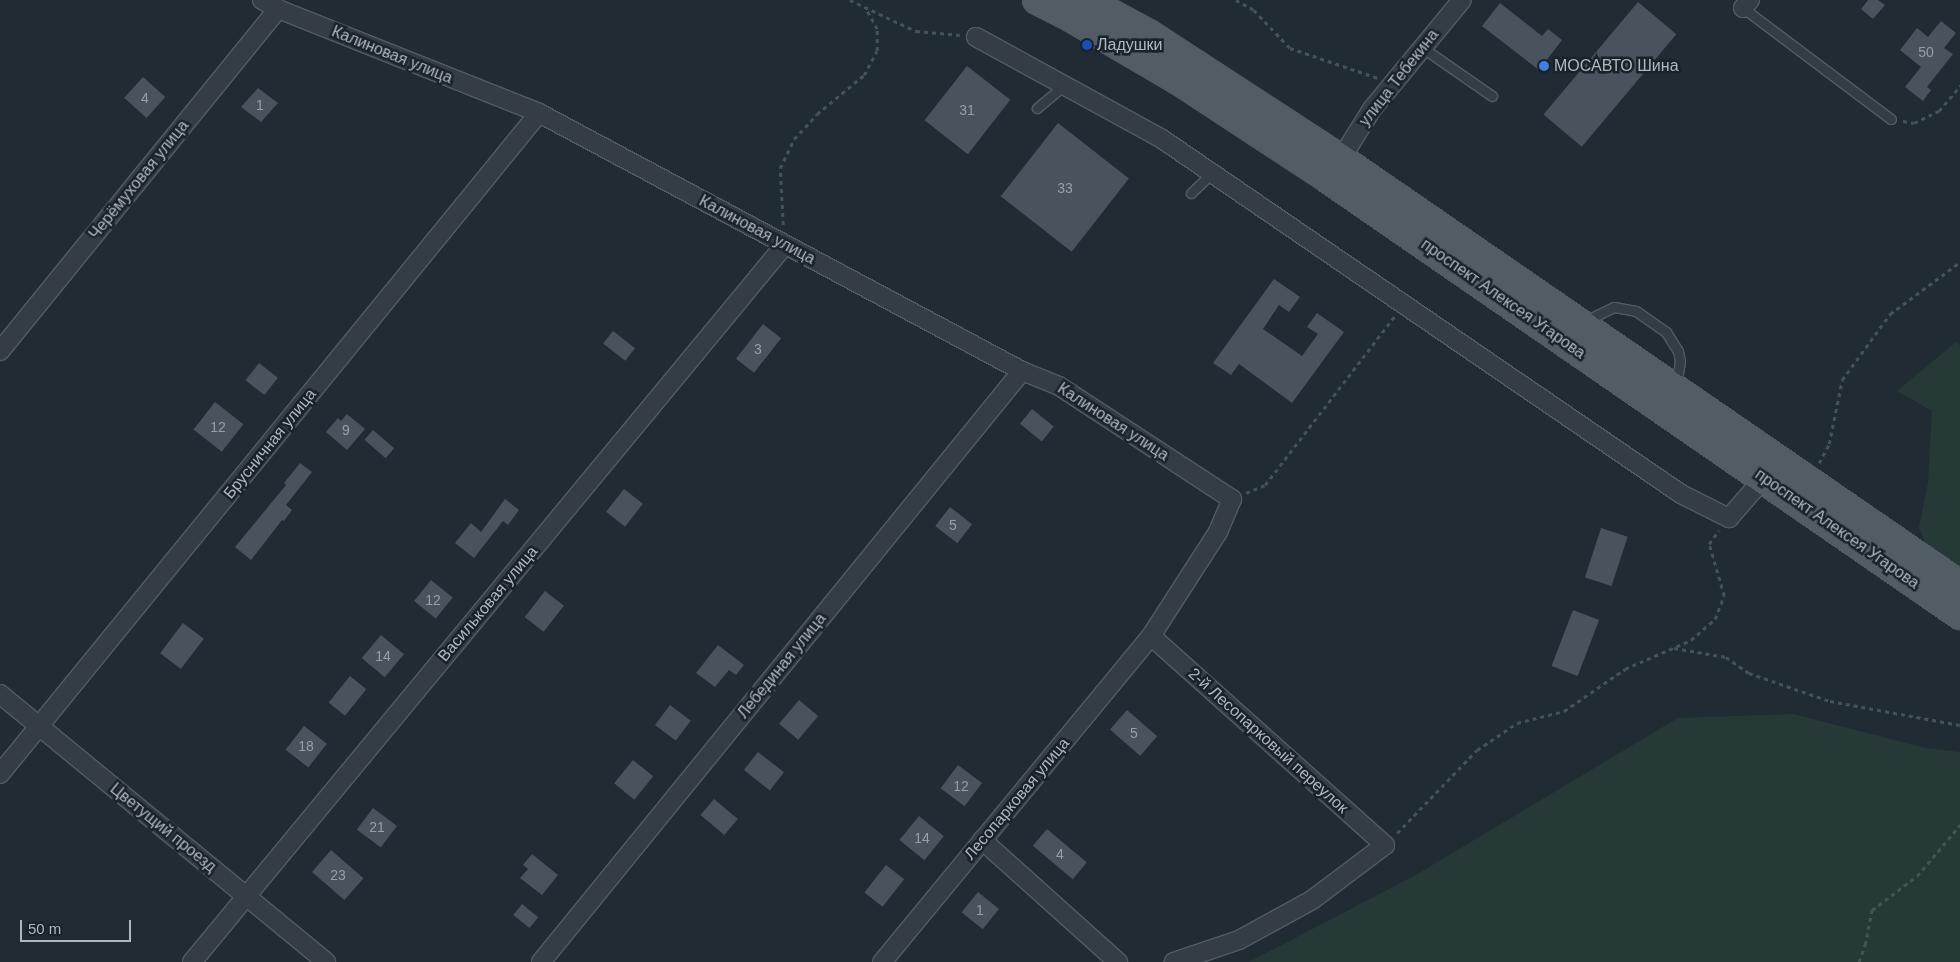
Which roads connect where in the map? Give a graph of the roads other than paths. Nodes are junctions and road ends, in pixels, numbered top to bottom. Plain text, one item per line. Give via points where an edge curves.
1 (262, 0) edge
2 (1036, 0) edge
3 (1086, 0) edge
4 (1462, 0) edge
5 (1747, 4) edge
6 (278, 9) junction
7 (976, 37) road end
8 (1423, 48) junction
9 (1064, 85) junction
10 (1492, 96) dead end
11 (1037, 108) dead end
12 (539, 113) junction
13 (1891, 119) road end
14 (1334, 169) junction
15 (1212, 173) junction
16 (1191, 193) dead end
17 (784, 246) junction
18 (1580, 324) junction
19 (0, 351) edge
20 (1022, 371) junction
21 (1675, 389) junction
22 (1764, 478) junction
23 (1232, 499) joint
24 (1960, 585) edge
25 (1960, 615) edge
26 (1151, 636) junction
27 (0, 694) edge
28 (40, 727) junction
29 (0, 774) edge
30 (982, 840) junction
31 (247, 896) junction
32 (192, 962) edge
33 (326, 962) edge
34 (541, 962) edge
35 (882, 962) edge
36 (1118, 962) edge
37 (1174, 962) edge

1 - 6 street, Калиновая улица
2 - 14 main road, проспект Алексея Угарова
3 - 14 main road, проспект Алексея Угарова via 1149,34
4 - 8 street, улица Тебекина
5 - 13 lane
6 - 12 street, Калиновая улица
6 - 19 street, Черёмуховая улица
7 - 9 street
8 - 10 lane
8 - 14 street, улица Тебекина via 1372,109
9 - 11 lane
9 - 15 street via 1162,139
12 - 17 street, Калиновая улица
12 - 28 street, Брусничная улица
14 - 18 main road, проспект Алексея Угарова
14 - 22 main road, проспект Алексея Угарова
15 - 16 lane
15 - 22 street via 1681,494 1729,518
17 - 20 street, Калиновая улица
17 - 31 street, Васильковая улица
18 - 21 main road, проспект Алексея Угарова
18 - 21 lane via 1614,307 1636,311 1666,332 1678,351 1680,361
20 - 23 street, Калиновая улица via 1059,386
20 - 34 street, Лебединая улица
21 - 24 main road, проспект Алексея Угарова
22 - 25 main road, проспект Алексея Угарова
23 - 26 street, Лесопарковая улица via 1218,532
26 - 30 street, Лесопарковая улица
26 - 37 street, 2-й Лесопарковый переулок via 1385,845 1312,900 1239,940
27 - 28 street, Цветущий проезд
28 - 29 street, Брусничная улица
28 - 31 street, Цветущий проезд
30 - 35 street, Лесопарковая улица
30 - 36 street
31 - 32 street, Васильковая улица
31 - 33 street, Цветущий проезд

